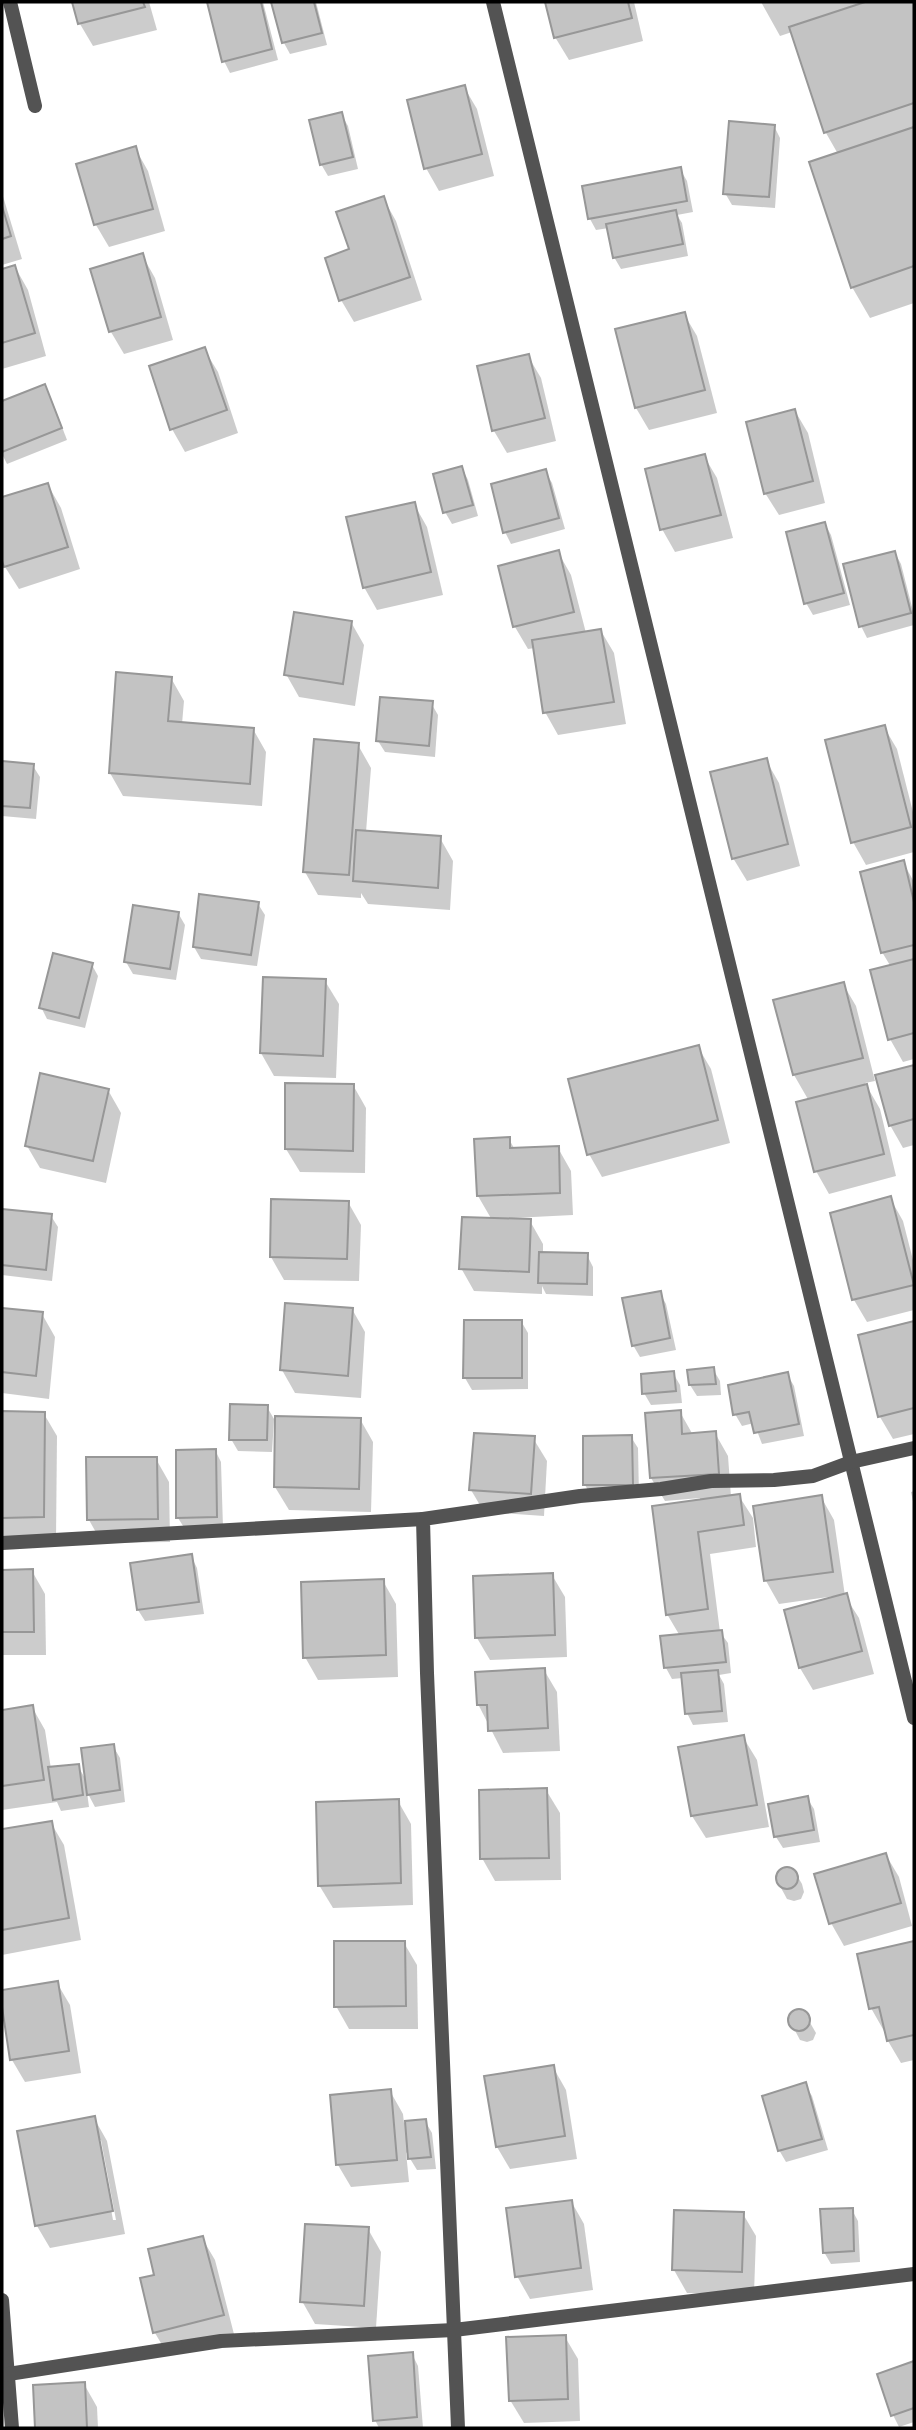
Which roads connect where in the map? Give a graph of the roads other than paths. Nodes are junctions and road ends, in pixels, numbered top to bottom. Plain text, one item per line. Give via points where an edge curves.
1 (9, 2) edge
2 (493, 2) edge
3 (35, 106) dead end
4 (914, 1448) edge
5 (851, 1462) junction
6 (423, 1519) junction
7 (2, 1543) edge
8 (914, 1718) edge
9 (914, 2274) edge
10 (2, 2300) edge
11 (454, 2330) junction
12 (4, 2375) edge
13 (12, 2428) edge
14 (458, 2428) edge

1 - 3 street
2 - 5 street
4 - 5 street
5 - 6 street via 813,1476 711,1481
5 - 8 street
6 - 7 street
6 - 11 street
9 - 11 street
10 - 12 street
11 - 12 street via 221,2341
11 - 14 street
12 - 13 street

